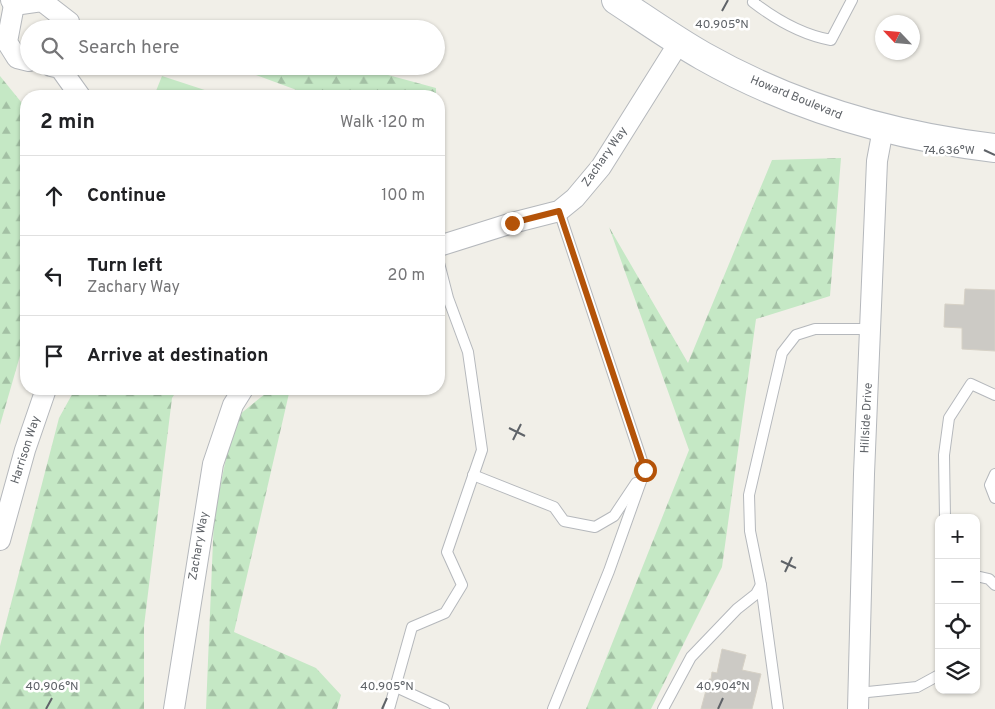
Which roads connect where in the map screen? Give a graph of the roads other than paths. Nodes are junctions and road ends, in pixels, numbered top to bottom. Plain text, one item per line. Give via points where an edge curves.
1 (616, 0) edge
2 (754, 0) edge
3 (852, 0) edge
4 (13, 2) edge
5 (66, 20) edge
6 (680, 41) junction
7 (20, 59) edge
8 (63, 75) edge
9 (75, 90) edge
10 (883, 129) junction
11 (995, 148) edge
12 (559, 211) junction
13 (445, 244) edge
14 (445, 286) edge
15 (870, 329) junction
16 (44, 395) edge
17 (239, 395) edge
18 (995, 395) edge
19 (645, 470) junction
20 (995, 474) edge
21 (473, 475) junction
22 (995, 498) edge
23 (945, 514) edge
24 (0, 540) edge
25 (980, 577) edge
26 (761, 585) junction
27 (995, 585) edge
28 (935, 678) edge
29 (396, 687) junction
30 (858, 701) edge
31 (174, 709) edge
32 (389, 709) edge
33 (444, 709) edge
34 (553, 709) edge
35 (664, 709) edge
36 (778, 709) edge

1 - 6 main road, Howard Boulevard
2 - 3 lane via 775,17 814,37 830,40
4 - 5 street via 42,1
4 - 7 street via 7,42
6 - 10 main road, Howard Boulevard via 702,56 760,85 811,106
6 - 12 street, Zachary Way via 601,166 575,198
8 - 9 street
10 - 11 main road, Howard Boulevard
10 - 15 street, Hillside Drive via 876,161
12 - 13 street, Zachary Way
12 - 19 lane
14 - 21 lane via 468,352 482,450
15 - 26 lane via 815,329 796,334 782,353 750,496 750,531
15 - 30 street, Hillside Drive
16 - 24 street, Harrison Way
17 - 31 street, Zachary Way via 213,464
18 - 23 lane via 970,384 949,418 944,455
19 - 21 lane via 614,516 594,527 564,521 554,507
19 - 34 lane via 609,571
20 - 22 lane via 990,485
21 - 29 lane via 447,552 462,585 445,613 412,627
25 - 27 lane
26 - 35 lane via 756,594 691,657
26 - 36 lane
28 - 30 lane via 917,687
29 - 32 lane
29 - 33 lane

